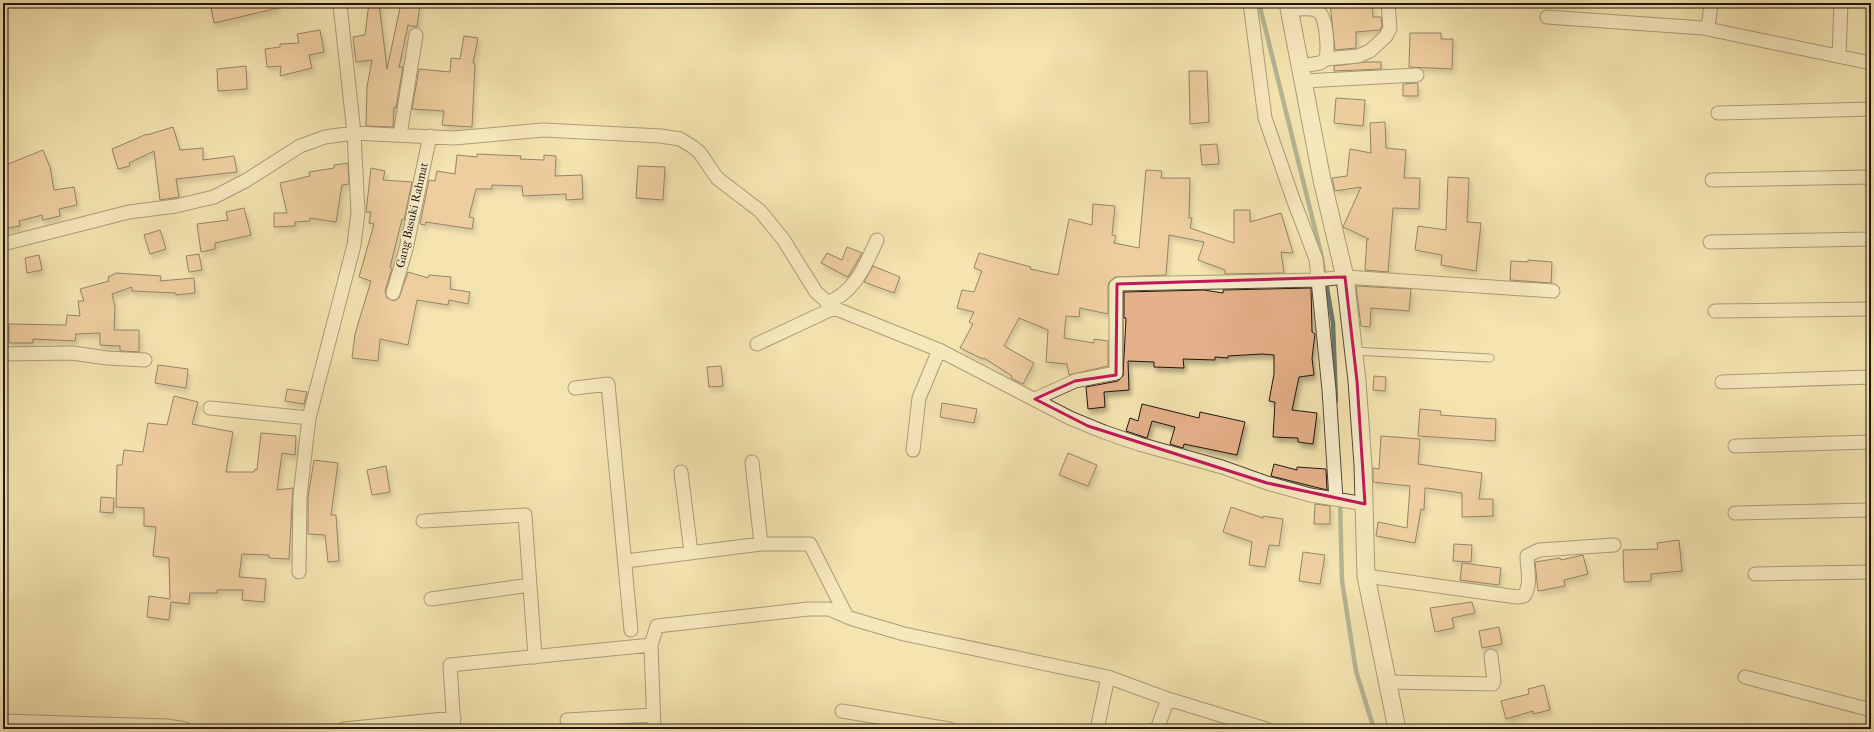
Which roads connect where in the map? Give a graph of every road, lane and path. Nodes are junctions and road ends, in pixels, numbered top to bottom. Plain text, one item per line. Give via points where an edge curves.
1 (1250, 3) edge
2 (1388, 3) edge
3 (1711, 3) edge
4 (1841, 3) edge
5 (340, 5) dead end
6 (1289, 6) edge
7 (1547, 17) dead end
8 (1708, 29) junction
9 (416, 35) dead end
10 (1839, 55) junction
11 (1326, 59) junction
12 (1871, 63) edge
13 (1303, 74) junction
14 (1417, 74) dead end
15 (1871, 109) edge
16 (1718, 113) dead end
17 (354, 133) junction
18 (400, 135) junction
19 (430, 136) junction
20 (1871, 177) edge
21 (1712, 180) dead end
22 (1871, 239) edge
23 (877, 240) dead end
24 (1710, 242) dead end
25 (3, 244) edge
26 (1341, 278) junction
27 (1320, 280) junction
28 (1553, 291) dead end
29 (393, 293) dead end
30 (831, 306) junction
31 (1871, 309) edge
32 (1715, 311) dead end
33 (757, 344) dead end
34 (939, 350) junction
35 (1353, 351) junction
36 (3, 354) edge
37 (1490, 358) dead end
38 (145, 360) dead end
39 (1871, 378) edge
40 (1722, 382) dead end
41 (575, 388) dead end
42 (1035, 399) junction
43 (210, 408) dead end
44 (309, 418) junction
45 (1871, 442) edge
46 (1735, 446) dead end
47 (913, 450) dead end
48 (752, 462) dead end
49 (681, 472) dead end
50 (1338, 500) junction
51 (1359, 503) junction
52 (1871, 510) edge
53 (1735, 513) dead end
54 (423, 521) dead end
55 (761, 544) junction
56 (1614, 545) dead end
57 (691, 552) junction
58 (626, 561) junction
59 (299, 572) dead end
60 (1871, 572) edge
61 (1755, 574) dead end
62 (1366, 576) junction
63 (530, 585) junction
64 (431, 599) dead end
65 (847, 617) junction
66 (631, 630) dead end
67 (651, 645) junction
68 (1491, 656) dead end
69 (535, 658) junction
70 (1108, 677) junction
71 (1745, 677) dead end
72 (1387, 682) junction
73 (1168, 698) junction
74 (1871, 710) edge
75 (842, 711) dead end
76 (654, 715) junction
77 (567, 720) dead end
78 (3, 721) edge
79 (454, 723) edge
80 (880, 723) edge
81 (18, 725) edge
82 (89, 726) edge
83 (170, 728) edge
84 (185, 729) edge
85 (344, 729) edge
86 (654, 729) edge
87 (949, 729) edge
88 (1098, 729) edge
89 (1157, 729) edge
90 (1266, 729) edge
91 (1397, 729) edge

1 - 27 street via 1265,118 1311,244
2 - 11 street via 1390,28 1386,36 1370,51 1358,56
3 - 8 street
4 - 10 street
5 - 17 street
6 - 11 street via 1317,10 1322,14
6 - 13 street
7 - 8 street
8 - 10 street
9 - 18 street
10 - 12 street
11 - 13 street
13 - 14 street
13 - 26 street
15 - 16 street
17 - 18 street
17 - 25 street via 325,136 309,142 214,197 176,206 129,212
17 - 44 street via 358,195 356,229
18 - 19 street
19 - 29 street, Gang Basuki Rahmat via 406,248
19 - 30 street via 454,138 543,130 680,139 700,153 717,178 760,212 783,240 816,292
20 - 21 street
22 - 24 street
23 - 30 street via 860,277
26 - 27 street
26 - 28 street
26 - 35 street
27 - 42 street via 1117,284 1116,373 1075,381
27 - 50 street
30 - 33 street
30 - 34 street
31 - 32 street
34 - 42 street
34 - 47 street via 919,398
35 - 37 lane
35 - 51 street via 1361,438
36 - 38 street via 72,353
39 - 40 street
41 - 58 street via 608,384
42 - 50 street via 1088,426 1139,444 1222,467 1267,483
43 - 44 street
44 - 59 street via 300,496
45 - 46 street
48 - 55 street
49 - 57 street
50 - 51 street
51 - 62 street
52 - 53 street
54 - 63 street via 525,515
55 - 57 street
55 - 65 street via 810,544
56 - 62 street via 1539,550 1531,553 1527,556 1528,585 1524,596 1517,597
57 - 58 street
58 - 66 street
60 - 61 street
62 - 72 street
63 - 64 street
63 - 69 street
65 - 67 street via 829,609 808,609 658,626
65 - 70 street via 955,646
67 - 69 street
67 - 76 street
68 - 72 street via 1493,684
69 - 79 street via 450,665
70 - 73 street
70 - 88 street
71 - 74 street
72 - 91 street
73 - 89 street
73 - 90 street
75 - 80 street
76 - 77 street
76 - 86 street
78 - 81 street
79 - 85 street
80 - 87 street
81 - 82 street
82 - 83 street
83 - 84 street

